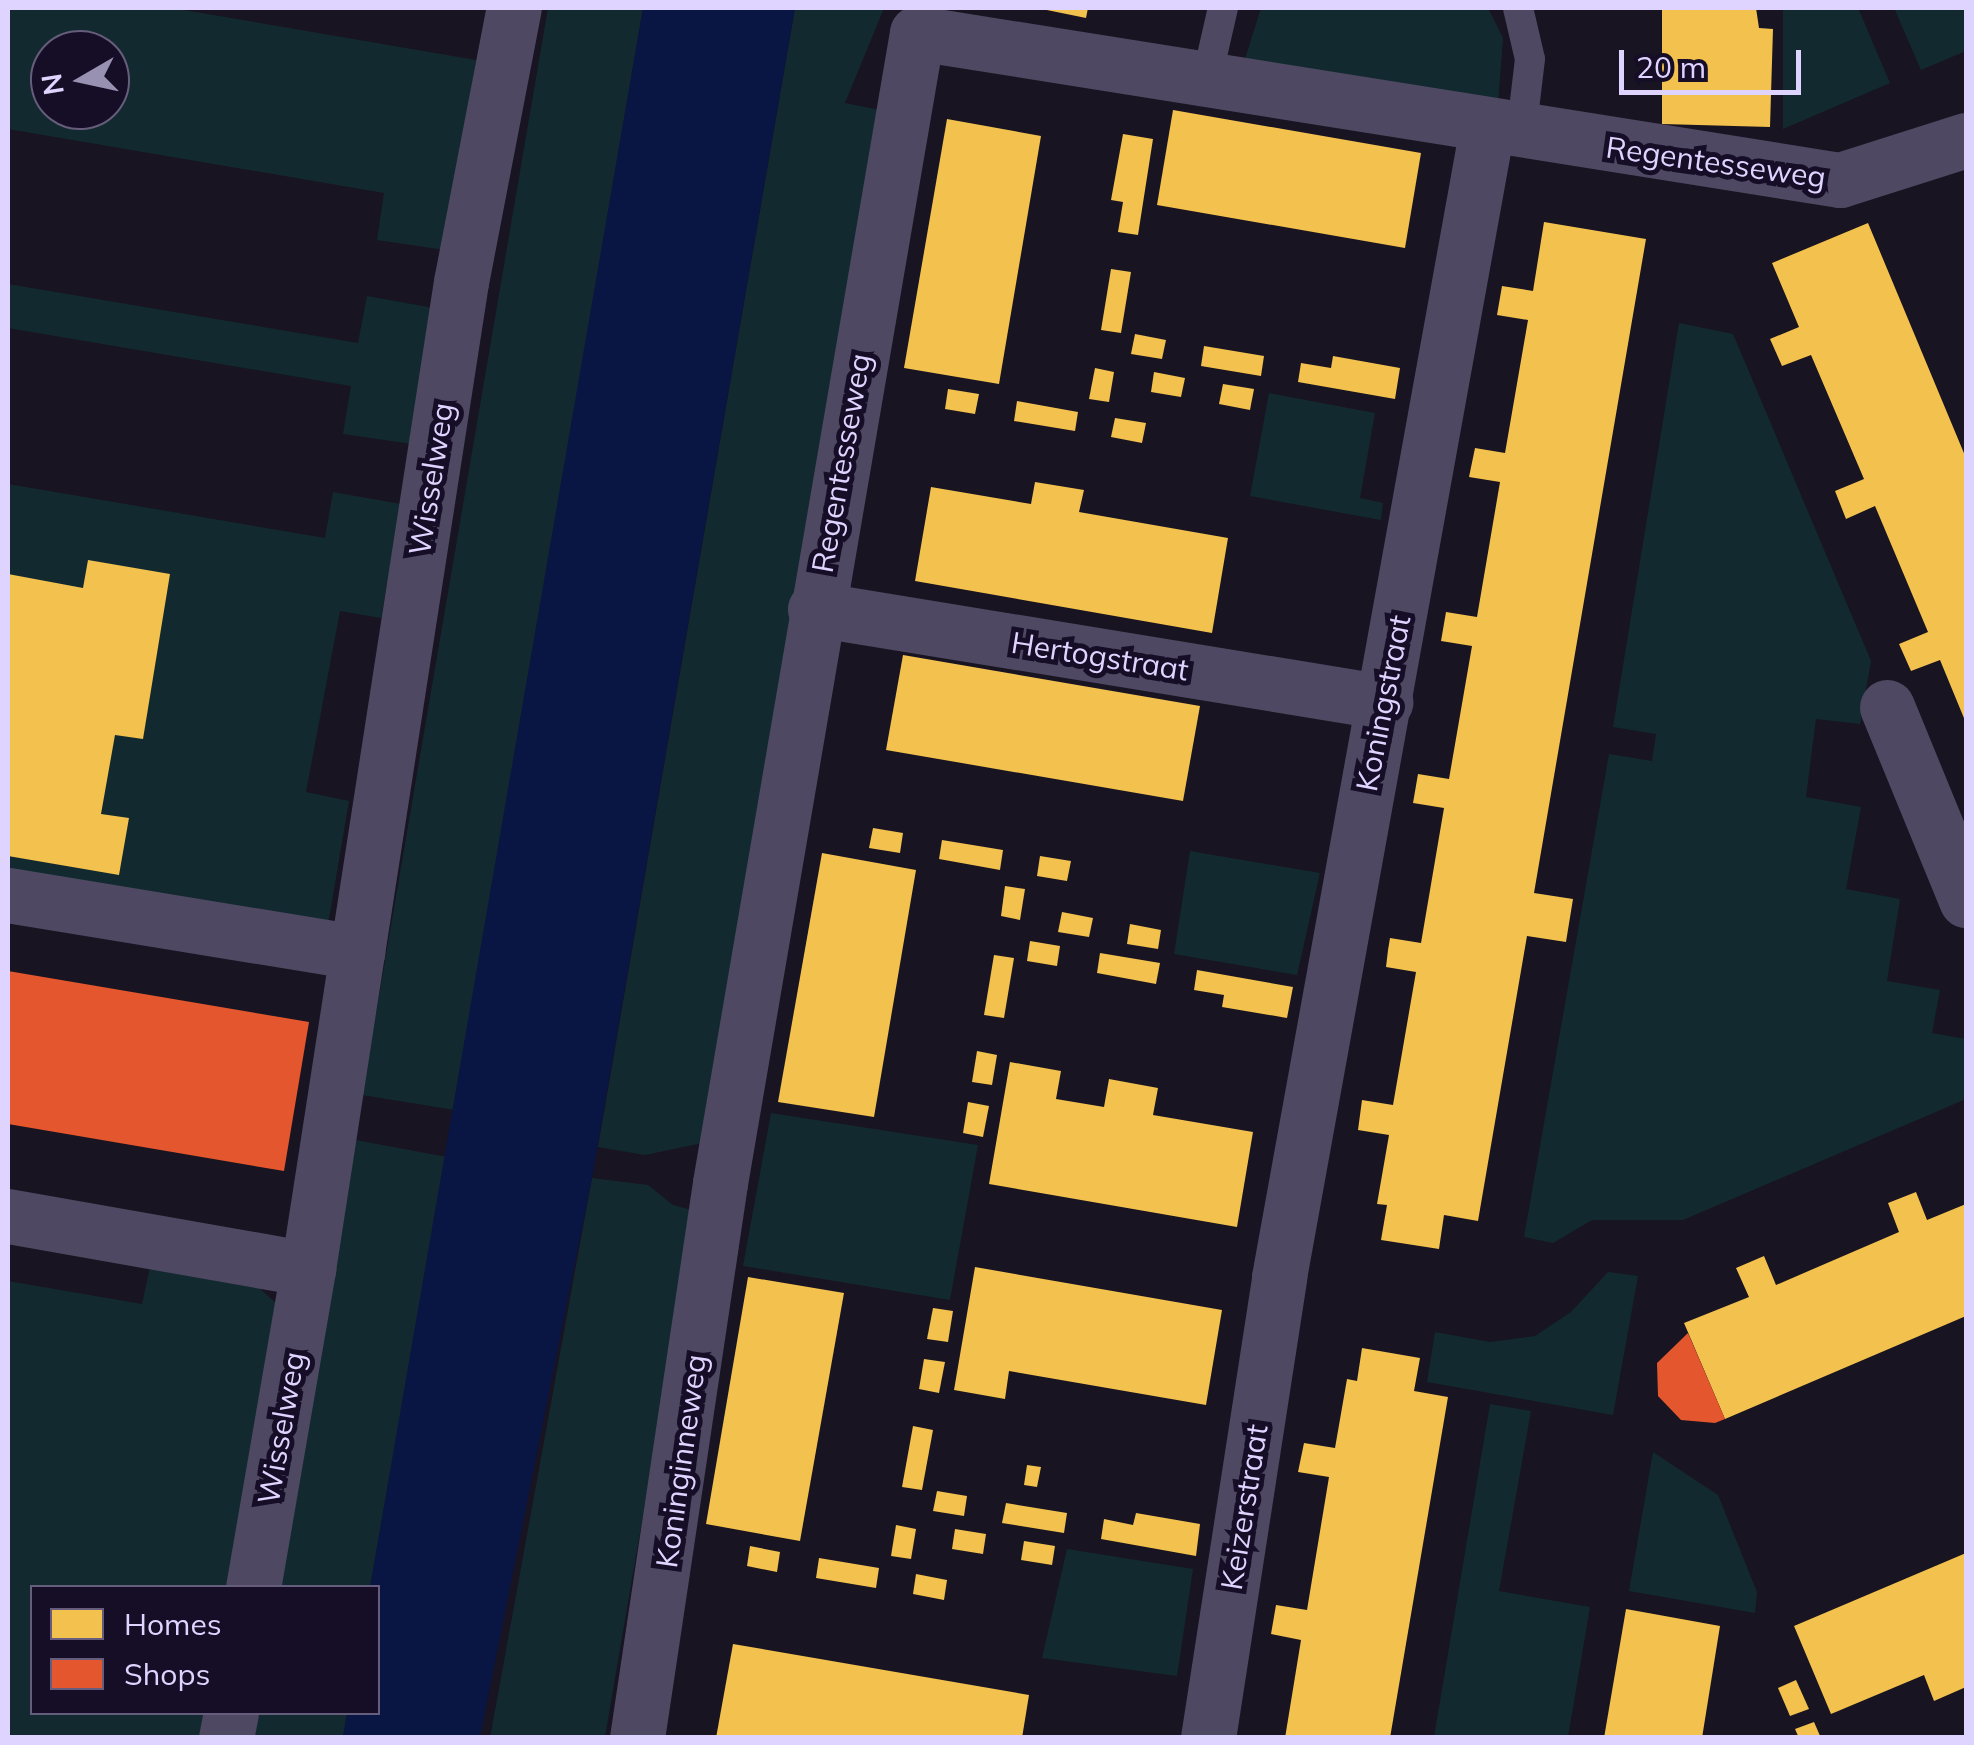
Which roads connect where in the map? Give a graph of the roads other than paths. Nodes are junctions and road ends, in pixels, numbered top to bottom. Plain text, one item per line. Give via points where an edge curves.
1 (514, 8) edge
2 (1223, 8) edge
3 (1518, 8) edge
4 (1206, 82) junction
5 (1504, 131) junction
6 (1966, 140) edge
7 (815, 609) junction
8 (1385, 702) junction
9 (1888, 707) dead end
10 (8, 895) edge
11 (1966, 900) edge
12 (357, 952) junction
13 (720, 1184) joint
14 (8, 1216) edge
15 (308, 1270) junction
16 (1279, 1277) joint
17 (253, 1585) edge
18 (638, 1738) edge
19 (1208, 1738) edge

1 - 12 street, Wisselweg via 461,282
2 - 4 lane
3 - 5 lane via 1530,59
4 - 5 street, Regentesseweg
4 - 7 street, Regentesseweg via 917,34
5 - 6 street, Regentesseweg via 1840,180
5 - 8 street, Koningstraat
7 - 8 street, Hertogstraat
7 - 13 street, Regentesseweg
8 - 16 street, Koningstraat
9 - 11 street
10 - 12 street
12 - 15 street, Wisselweg
13 - 18 street, Koninginneweg
14 - 15 street
15 - 17 street, Wisselweg
16 - 19 street, Keizerstraat

